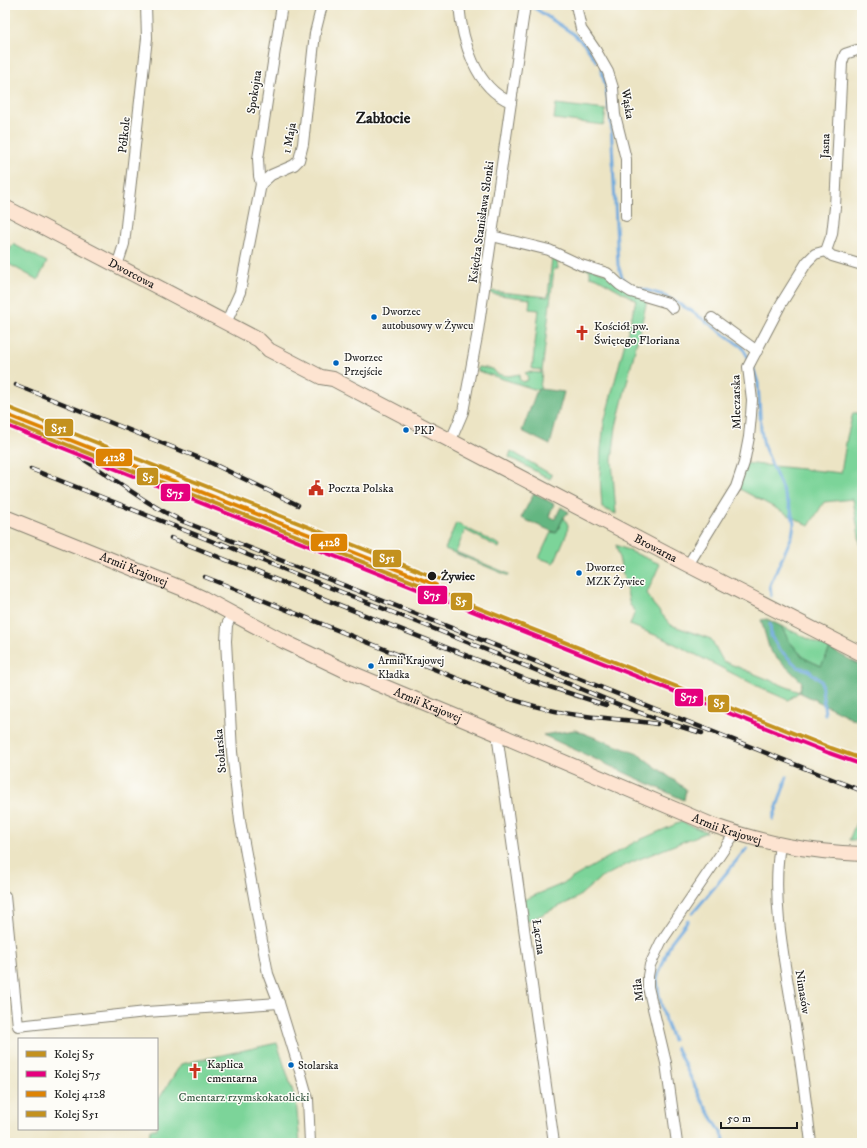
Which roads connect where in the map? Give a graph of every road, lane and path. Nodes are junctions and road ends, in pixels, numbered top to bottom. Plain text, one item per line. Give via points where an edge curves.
1 (146, 5) edge
2 (282, 5) edge
3 (322, 5) edge
4 (458, 5) edge
5 (524, 5) edge
6 (576, 5) edge
7 (857, 50) dead end
8 (511, 102) junction
9 (261, 184) junction
10 (5, 207) edge
11 (626, 216) dead end
12 (492, 236) junction
13 (826, 251) junction
14 (862, 265) edge
15 (116, 266) junction
16 (673, 308) dead end
17 (712, 318) dead end
18 (226, 323) junction
19 (753, 358) junction
20 (451, 440) junction
21 (5, 517) edge
22 (688, 565) junction
23 (232, 613) junction
24 (862, 654) edge
25 (498, 734) junction
26 (736, 832) junction
27 (780, 845) junction
28 (862, 854) edge
29 (5, 896) edge
30 (278, 1003) junction
31 (310, 1143) edge
32 (554, 1143) edge
33 (677, 1143) edge
34 (812, 1143) edge

1 - 15 street, Półkole via 147,38 130,199 124,244
2 - 9 street, Spokojna via 258,159
3 - 9 street, 1 Maja via 299,160 271,175
4 - 8 street via 467,47 478,71 502,99
5 - 8 street, Księdza Stanisława Słonki
6 - 11 street, Wąska via 581,29 608,72 612,88 615,115 626,159
7 - 13 street, Jasna via 845,54 842,63 835,207 832,234
8 - 12 street, Księdza Stanisława Słonki
9 - 18 street via 240,292
10 - 15 street, Dworcowa
12 - 16 street via 549,250 581,265 607,273 631,292 668,303
12 - 20 street, Księdza Stanisława Słonki via 466,399
13 - 14 street via 832,256
13 - 19 street via 815,254 807,262 781,304
15 - 18 street, Dworcowa
17 - 19 street
18 - 20 street, Dworcowa via 259,340 268,350 321,377 333,379
19 - 22 street, Mleczarska via 750,437 744,463 736,487
20 - 22 street, Browarna
21 - 23 street, Armii Krajowej via 181,588
22 - 24 street, Browarna
23 - 25 street, Armii Krajowej via 283,642 342,669
23 - 30 street, Stolarska via 227,625 226,641 232,752 240,822 268,974
25 - 26 street, Armii Krajowej via 705,822
25 - 32 street, Łączna
26 - 27 street, Armii Krajowej
26 - 33 street, Miła via 661,942 649,971 648,987 665,1061
27 - 28 street, Armii Krajowej
27 - 34 street, Nimasów via 778,896 781,943
29 - 30 street via 18,1026 146,1012
30 - 31 street, Stolarska via 308,1099

